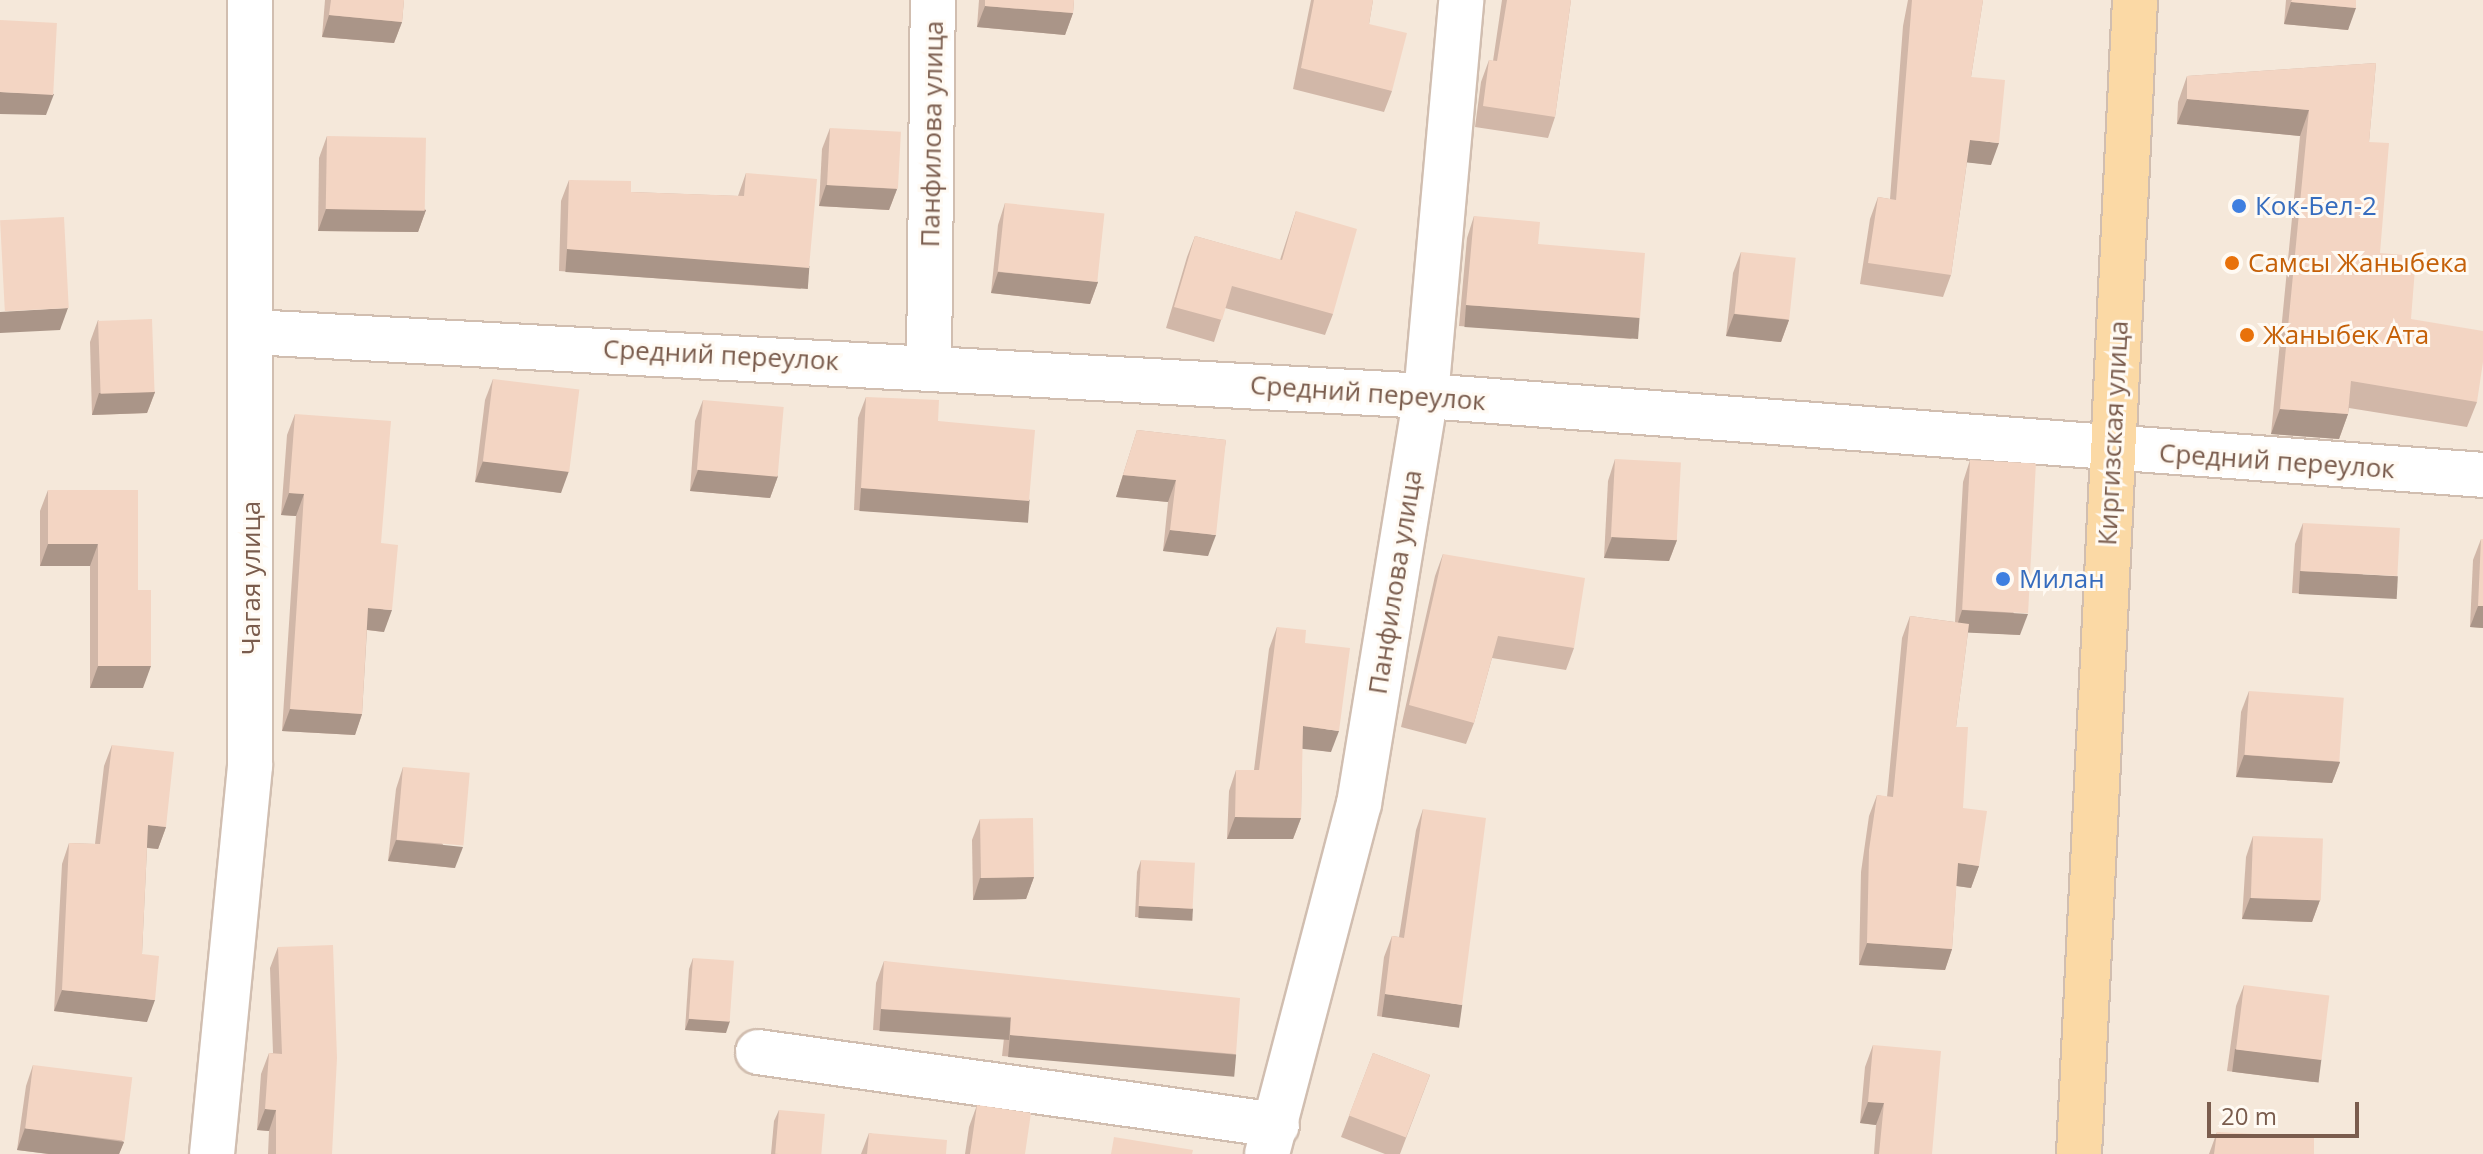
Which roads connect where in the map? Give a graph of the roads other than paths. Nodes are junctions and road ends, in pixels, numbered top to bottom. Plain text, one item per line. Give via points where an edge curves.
1 (250, 0) edge
2 (933, 0) edge
3 (1461, 0) edge
4 (2135, 0) edge
5 (252, 332) junction
6 (929, 365) junction
7 (1426, 396) junction
8 (2112, 450) junction
9 (2483, 475) edge
10 (758, 1052) dead end
11 (1272, 1140) edge
12 (212, 1154) edge
13 (2079, 1154) edge

1 - 5 street, Чагая улица
2 - 6 street, Панфилова улица
3 - 7 street, Панфилова улица
4 - 8 main road, Киргизская улица
5 - 6 street, Средний переулок
5 - 12 street, Чагая улица via 250,766
6 - 7 street, Средний переулок
7 - 8 street, Средний переулок
7 - 11 street, Панфилова улица via 1359,804
8 - 9 street, Средний переулок
8 - 13 main road, Киргизская улица
10 - 11 street

